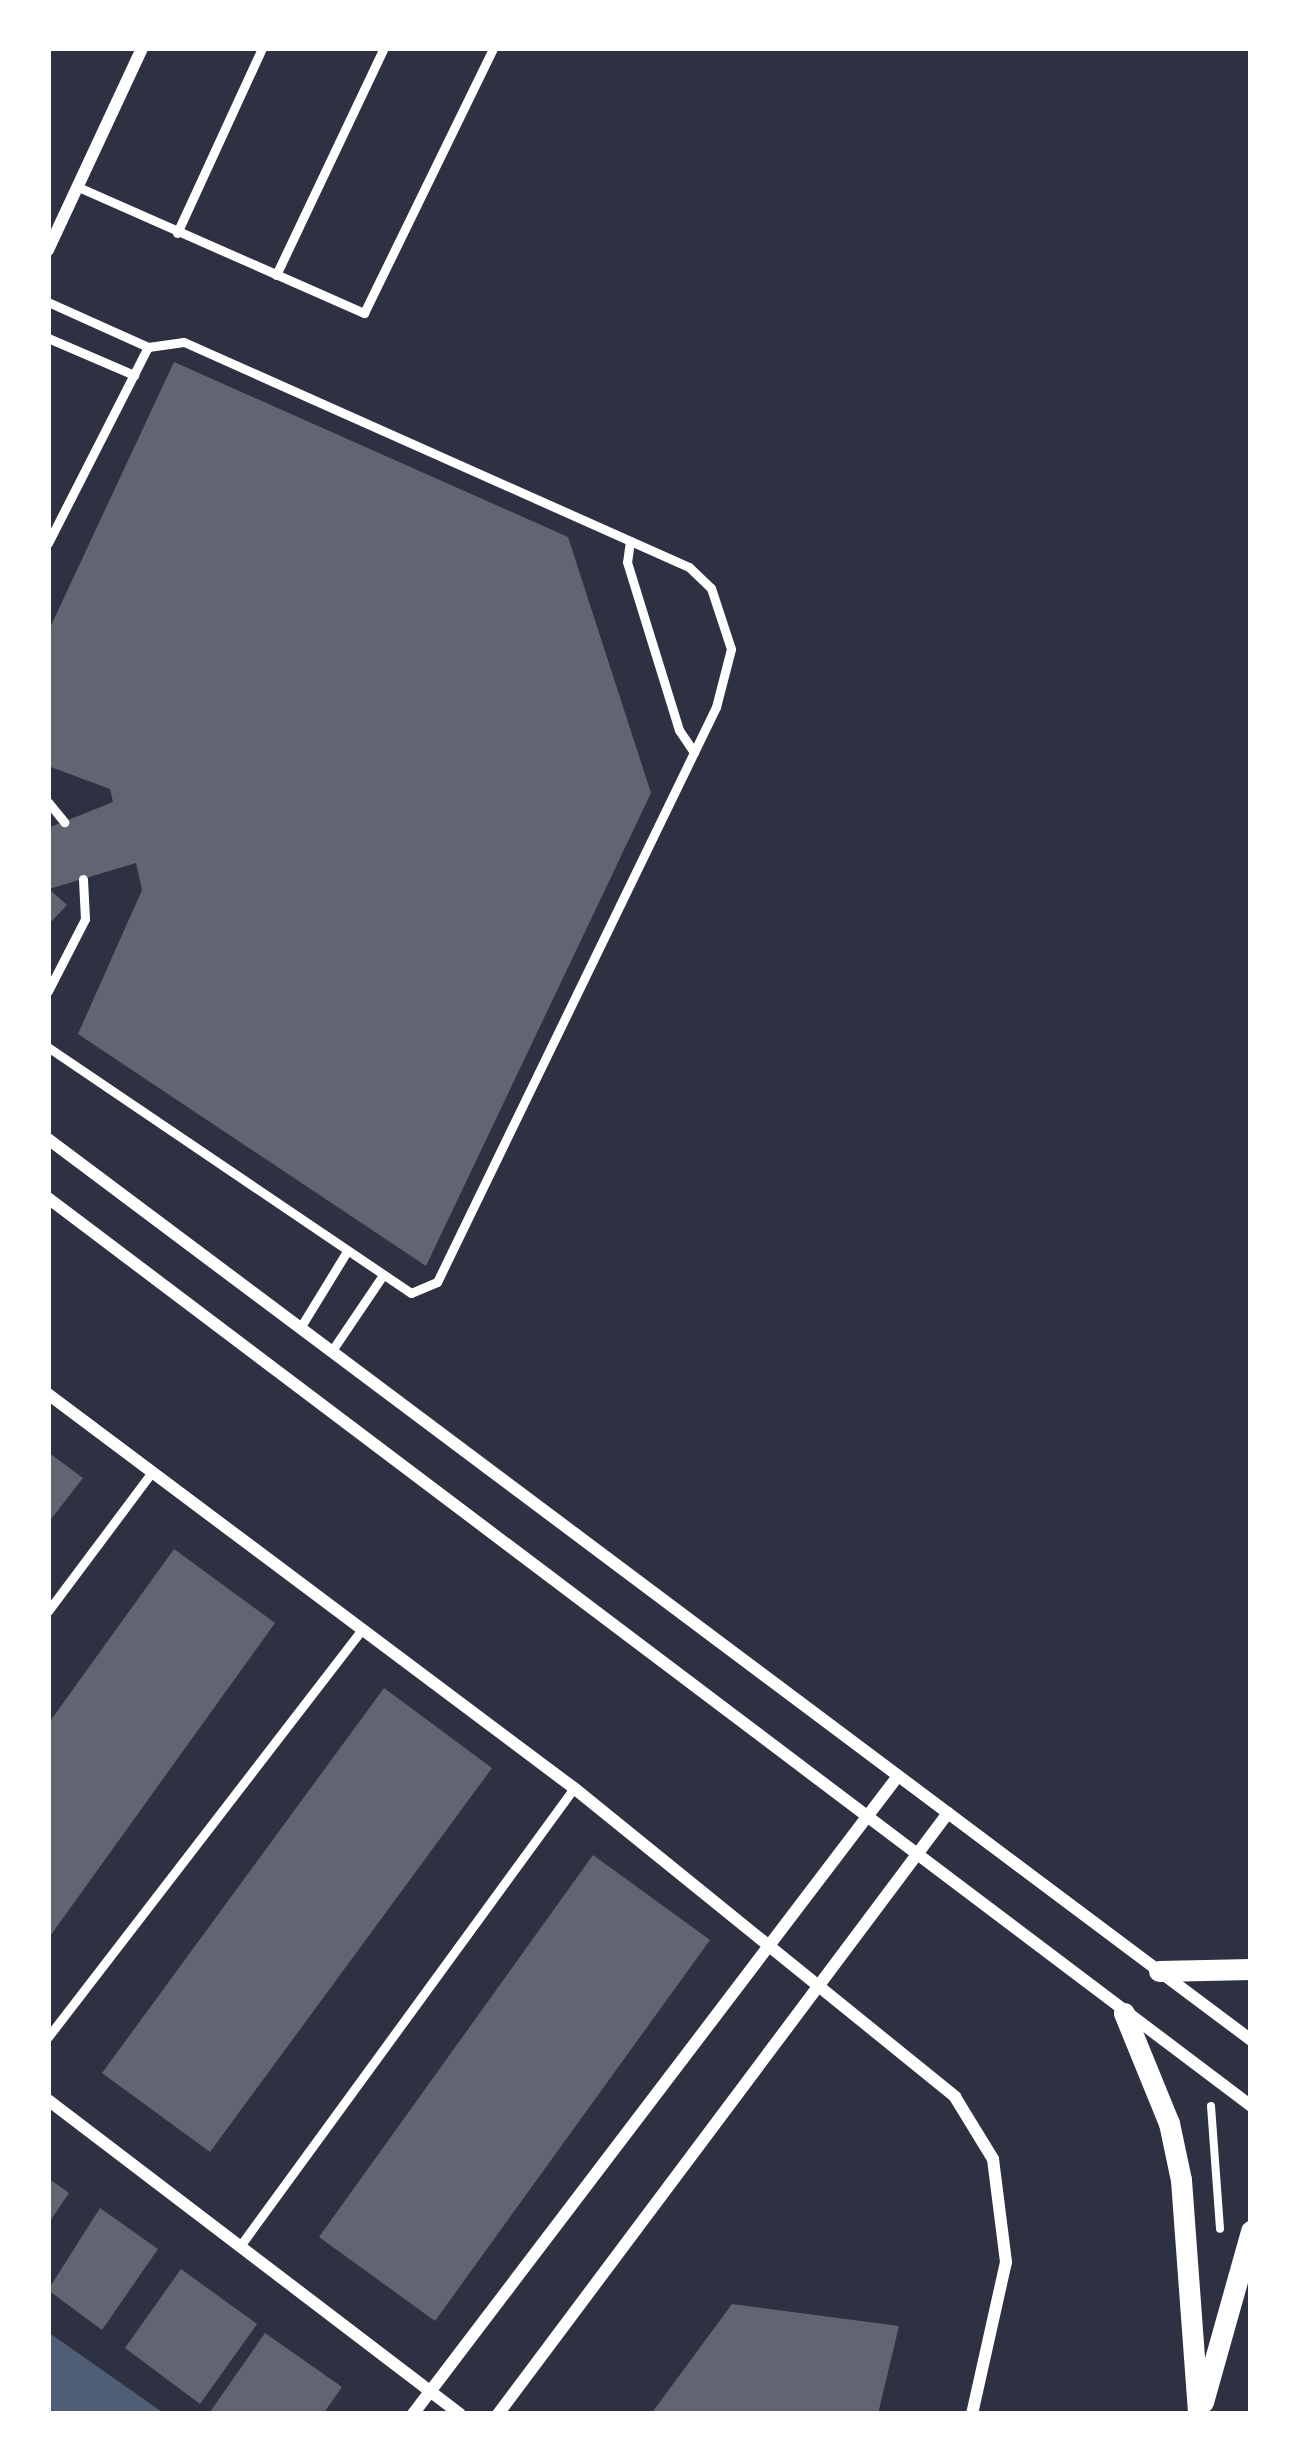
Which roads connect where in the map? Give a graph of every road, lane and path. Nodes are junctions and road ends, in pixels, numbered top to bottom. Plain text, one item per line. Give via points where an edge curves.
1 (142, 48) edge
2 (262, 48) edge
3 (385, 48) edge
4 (493, 48) edge
5 (76, 186) junction
6 (177, 233) junction
7 (48, 250) edge
8 (276, 275) junction
9 (48, 302) edge
10 (48, 338) edge
11 (148, 347) junction
12 (134, 375) junction
13 (630, 541) junction
14 (48, 543) edge
15 (694, 752) junction
16 (48, 802) edge
17 (64, 822) dead end
18 (83, 879) dead end
19 (48, 991) edge
20 (48, 1047) edge
21 (48, 1139) edge
22 (48, 1198) edge
23 (346, 1253) junction
24 (383, 1275) junction
25 (300, 1328) junction
26 (331, 1352) junction
27 (48, 1394) edge
28 (152, 1472) junction
29 (48, 1611) edge
30 (364, 1628) junction
31 (898, 1776) junction
32 (574, 1788) junction
33 (948, 1813) junction
34 (866, 1817) junction
35 (916, 1855) junction
36 (771, 1942) junction
37 (1251, 1969) edge
38 (1159, 1971) junction
39 (820, 1987) junction
40 (1124, 2012) junction
41 (48, 2037) edge
42 (1251, 2040) edge
43 (1222, 2084) junction
44 (48, 2100) edge
45 (1251, 2106) edge
46 (1251, 2231) edge
47 (240, 2246) junction
48 (1242, 2262) junction
49 (430, 2392) junction
50 (413, 2414) edge
51 (460, 2414) edge
52 (497, 2414) edge
53 (972, 2414) edge
54 (1199, 2414) edge

1 - 5 street
2 - 6 lane
3 - 8 lane
4 - 8 lane via 364,314
5 - 6 lane
5 - 7 street
6 - 8 lane
9 - 11 lane
10 - 12 lane
11 - 12 lane
11 - 13 lane via 184,342
12 - 14 lane
13 - 15 lane via 634,583 679,730
13 - 15 lane via 689,567 723,618 731,649
15 - 24 lane via 437,1282 411,1293
16 - 17 lane
18 - 19 lane via 85,920
20 - 23 lane
21 - 25 street
22 - 34 street
23 - 24 lane
23 - 25 lane
24 - 26 lane
25 - 26 street
26 - 31 street
27 - 28 street
28 - 29 lane
28 - 30 street
30 - 32 street
30 - 41 lane
31 - 33 street
31 - 34 street
32 - 36 street
32 - 47 lane
33 - 35 street
33 - 38 street
34 - 35 street
34 - 36 street
35 - 39 street
35 - 40 street
36 - 39 street
36 - 49 street
37 - 38 street
38 - 42 street
39 - 52 street
39 - 53 street via 956,2097 993,2159 1006,2262
40 - 43 street
40 - 54 street via 1169,2123 1181,2180
43 - 45 street
43 - 48 path via 1211,2101 1221,2250
44 - 47 street
46 - 48 street
47 - 49 street
48 - 54 street
49 - 50 street
49 - 51 street

